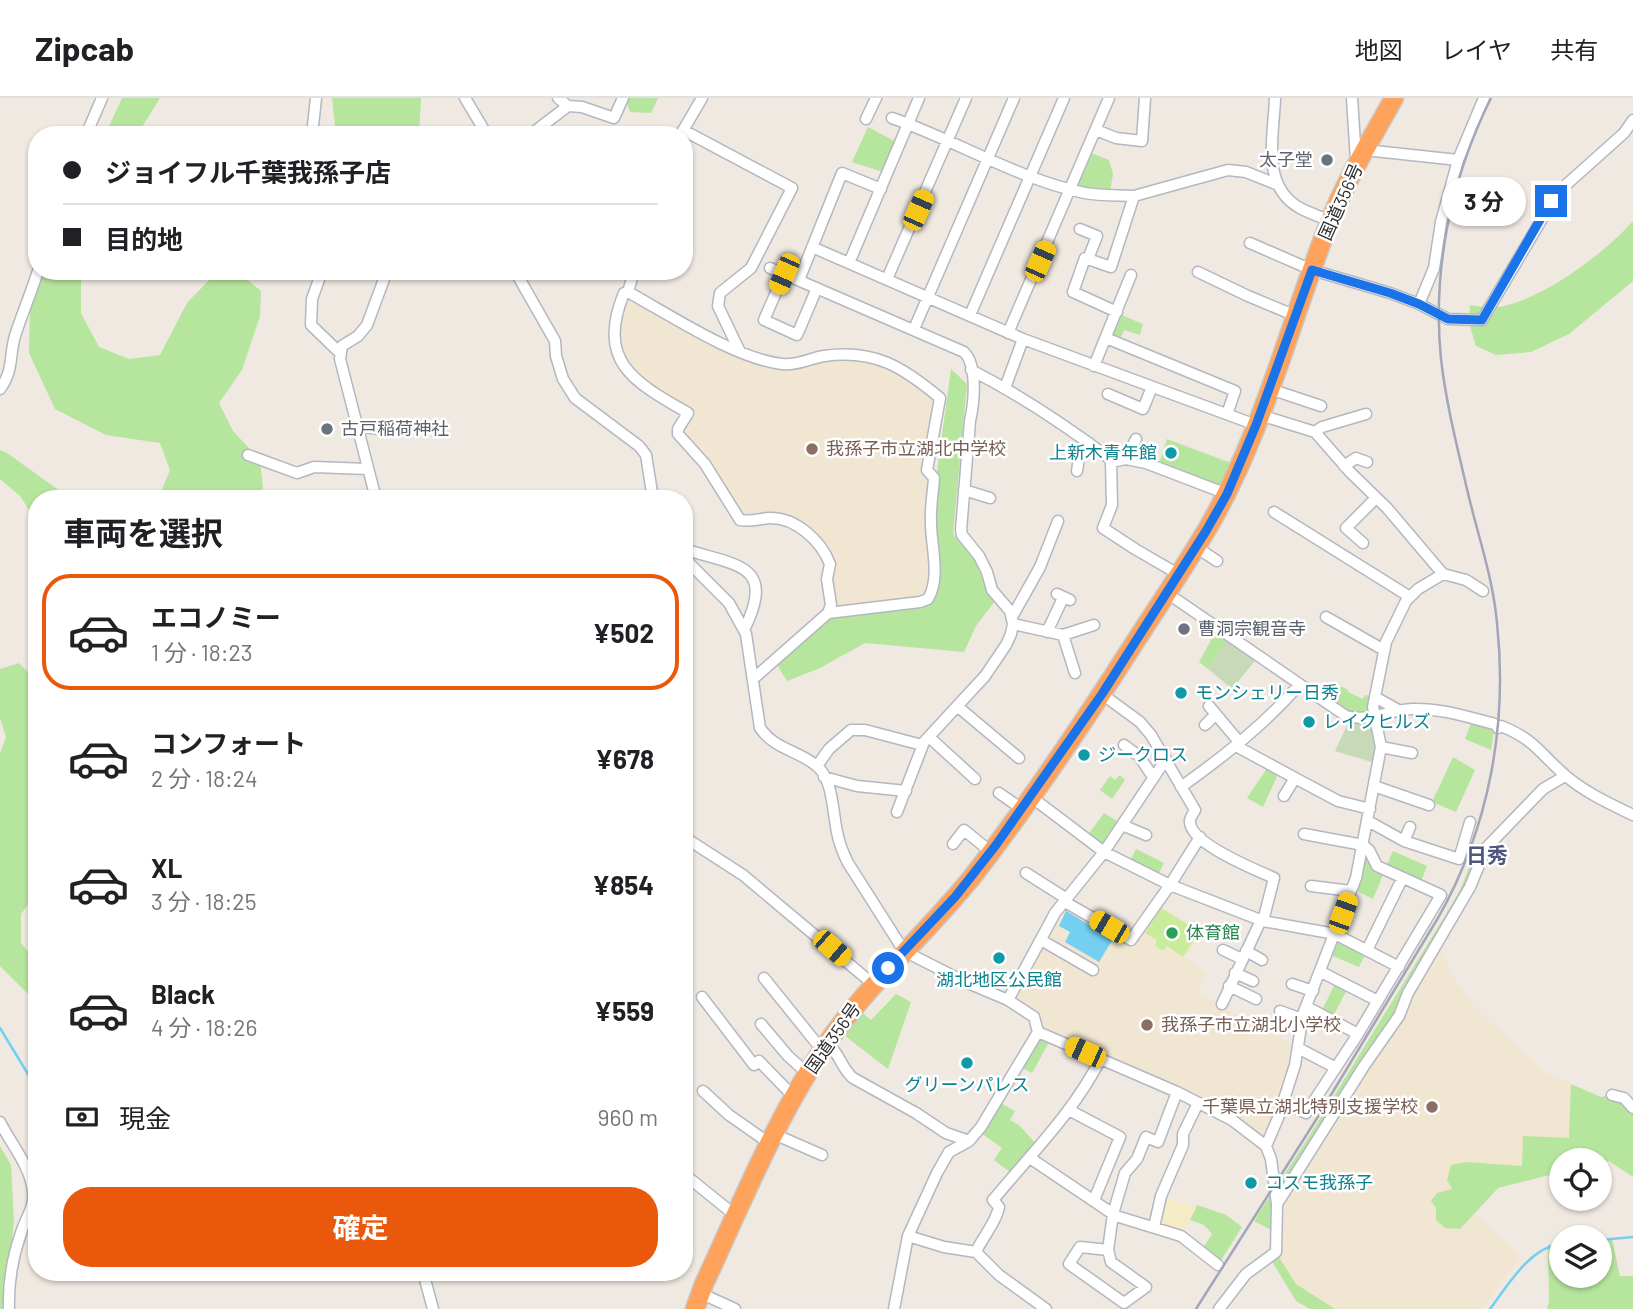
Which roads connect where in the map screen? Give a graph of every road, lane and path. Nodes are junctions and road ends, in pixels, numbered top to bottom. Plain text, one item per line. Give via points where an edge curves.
1 (103, 98) edge
2 (316, 98) edge
3 (465, 98) edge
4 (558, 98) edge
5 (623, 98) edge
6 (702, 98) edge
7 (876, 98) edge
8 (919, 98) edge
9 (966, 98) edge
10 (1014, 98) edge
11 (1063, 98) edge
12 (1110, 98) edge
13 (1145, 98) edge
14 (1275, 98) edge
15 (1352, 98) edge
16 (1394, 98) edge
17 (1484, 98) edge
18 (568, 106) junction
19 (892, 118) dead end
20 (866, 119) dead end
21 (1633, 120) edge
22 (908, 124) junction
23 (90, 126) edge
24 (313, 126) edge
25 (482, 126) edge
26 (542, 126) edge
27 (685, 126) edge
28 (1096, 130) junction
29 (693, 138) edge
30 (949, 141) junction
31 (990, 158) junction
32 (1361, 158) junction
33 (1458, 160) junction
34 (1030, 176) junction
35 (1276, 184) junction
36 (880, 189) junction
37 (1071, 189) junction
38 (1134, 196) junction
39 (1331, 221) junction
40 (1080, 229) dead end
41 (1250, 243) dead end
42 (812, 247) junction
43 (1088, 259) junction
44 (849, 263) junction
45 (770, 268) dead end
46 (1312, 270) junction
47 (1198, 272) dead end
48 (784, 274) junction
49 (1131, 275) dead end
50 (887, 279) junction
51 (35, 280) edge
52 (319, 280) edge
53 (384, 280) edge
54 (519, 280) edge
55 (631, 280) edge
56 (799, 280) junction
57 (817, 288) junction
58 (628, 292) junction
59 (928, 296) junction
60 (1419, 304) junction
61 (1117, 312) junction
62 (970, 315) junction
63 (1296, 316) junction
64 (914, 329) junction
65 (1008, 333) junction
66 (1106, 338) junction
67 (1023, 339) junction
68 (740, 352) junction
69 (340, 353) junction
70 (1094, 366) junction
71 (971, 370) junction
72 (1152, 387) junction
73 (1005, 388) junction
74 (1270, 388) junction
75 (0, 389) edge
76 (1108, 394) dead end
77 (1321, 406) dead end
78 (1227, 414) junction
79 (1366, 414) dead end
80 (1258, 420) junction
81 (356, 426) junction
82 (380, 429) dead end
83 (1315, 432) junction
84 (1136, 439) dead end
85 (1088, 443) junction
86 (248, 455) dead end
87 (1126, 459) junction
88 (1111, 462) junction
89 (1367, 462) dead end
90 (1344, 466) junction
91 (368, 469) junction
92 (1077, 471) dead end
93 (374, 490) edge
94 (652, 490) edge
95 (964, 490) junction
96 (1227, 494) junction
97 (990, 498) dead end
98 (1376, 498) junction
99 (1274, 512) dead end
100 (1058, 521) dead end
101 (1363, 543) dead end
102 (1196, 547) junction
103 (693, 552) edge
104 (1217, 561) dead end
105 (693, 567) edge
106 (1178, 574) junction
107 (1443, 574) junction
108 (1483, 592) dead end
109 (1167, 593) junction
110 (1063, 597) dead end
111 (1410, 597) junction
112 (828, 613) junction
113 (1326, 617) dead end
114 (1013, 620) junction
115 (1094, 625) dead end
116 (744, 630) junction
117 (1047, 632) junction
118 (1063, 635) junction
119 (1384, 650) junction
120 (1075, 673) dead end
121 (752, 678) junction
122 (1299, 685) junction
123 (1102, 694) junction
124 (1375, 697) junction
125 (957, 706) junction
126 (1401, 711) junction
127 (1376, 717) junction
128 (1205, 725) dead end
129 (925, 741) junction
130 (1124, 745) dead end
131 (1238, 745) junction
132 (1381, 747) junction
133 (1412, 753) dead end
134 (1019, 758) dead end
135 (1166, 759) junction
136 (817, 766) junction
137 (1565, 776) junction
138 (824, 778) junction
139 (1153, 778) junction
140 (1295, 778) junction
141 (975, 779) dead end
142 (1374, 786) junction
143 (1181, 787) junction
144 (906, 790) junction
145 (999, 793) dead end
146 (1284, 796) dead end
147 (1026, 802) junction
148 (1429, 805) dead end
149 (1370, 809) junction
150 (897, 812) dead end
151 (1633, 815) edge
152 (1368, 821) junction
153 (1470, 822) dead end
154 (1122, 825) junction
155 (1410, 827) dead end
156 (1304, 834) dead end
157 (1146, 835) dead end
158 (1200, 837) junction
159 (1405, 841) junction
160 (693, 843) edge
161 (953, 844) dead end
162 (1363, 845) junction
163 (991, 852) junction
164 (1104, 852) junction
165 (1026, 873) dead end
166 (1402, 879) junction
167 (1170, 885) junction
168 (1311, 886) dead end
169 (1351, 891) junction
170 (1066, 901) junction
171 (1262, 920) junction
172 (1335, 934) junction
173 (1041, 940) junction
174 (1223, 950) dead end
175 (1367, 950) junction
176 (904, 951) junction
177 (1244, 955) junction
178 (1262, 960) dead end
179 (1399, 967) junction
180 (1093, 970) dead end
181 (1321, 972) junction
182 (1235, 974) junction
183 (764, 978) dead end
184 (1253, 981) dead end
185 (873, 984) junction
186 (1292, 984) dead end
187 (1229, 986) junction
188 (1314, 991) junction
189 (702, 997) dead end
190 (1256, 999) dead end
191 (1008, 1000) junction
192 (1378, 1001) junction
193 (1222, 1004) dead end
194 (1307, 1007) junction
195 (1280, 1011) dead end
196 (1302, 1019) junction
197 (761, 1024) dead end
198 (1038, 1032) junction
199 (1358, 1034) junction
200 (824, 1047) junction
201 (1298, 1048) junction
202 (1101, 1058) junction
203 (1336, 1068) junction
204 (808, 1074) junction
205 (703, 1091) dead end
206 (1177, 1092) junction
207 (1612, 1095) dead end
208 (794, 1097) junction
209 (1198, 1103) junction
210 (1283, 1103) junction
211 (1633, 1108) edge
212 (1069, 1110) junction
213 (0, 1122) edge
214 (772, 1139) junction
215 (969, 1141) junction
216 (1266, 1146) junction
217 (822, 1155) dead end
218 (1030, 1158) junction
219 (28, 1173) edge
220 (693, 1181) edge
221 (1094, 1200) junction
222 (1277, 1204) junction
223 (1113, 1214) junction
224 (28, 1216) edge
225 (736, 1216) junction
226 (1154, 1227) junction
227 (908, 1236) junction
228 (1108, 1250) junction
229 (976, 1252) junction
230 (1218, 1265) dead end
231 (425, 1281) edge
232 (697, 1301) edge
233 (1122, 1306) edge
234 (1042, 1308) edge
235 (9, 1309) edge
236 (433, 1309) edge
237 (735, 1309) edge
238 (894, 1309) edge
239 (1219, 1309) edge

1 - 23 street
2 - 24 street
3 - 25 street
4 - 18 street
5 - 18 street via 614,118
6 - 27 street
7 - 20 street
8 - 22 street
9 - 30 street
10 - 31 street
11 - 34 street
12 - 28 street
13 - 28 street via 1142,141
14 - 35 street via 1272,167
15 - 32 street
16 - 32 highway, 国道356号
17 - 33 street
18 - 26 street
19 - 22 street
21 - 60 street via 1558,192 1482,320 1448,319
22 - 30 street
22 - 36 street
28 - 37 street
29 - 68 street via 792,188 751,268 720,293 718,306
30 - 31 street
30 - 50 street
31 - 34 street
31 - 59 street
32 - 33 street
32 - 39 highway, 国道356号
33 - 60 street via 1434,268
34 - 37 street
34 - 62 street
35 - 38 street via 1228,170
35 - 39 street via 1299,208
36 - 42 street via 842,173
36 - 44 street
37 - 38 street
37 - 65 street
38 - 43 street via 1111,267
39 - 46 highway, 国道356号
40 - 43 street via 1097,236
41 - 46 street
42 - 44 street
42 - 56 street
43 - 61 street via 1073,292
44 - 50 street
45 - 48 street
46 - 60 street
46 - 63 highway, 国道356号
47 - 63 street
48 - 56 street
48 - 57 street via 764,320 797,335
49 - 61 street
50 - 59 street
51 - 75 street via 14,340 8,379
52 - 69 street via 311,325
53 - 69 street via 367,326 342,346
54 - 94 street via 555,341 563,379 575,398 639,446 646,455
55 - 58 street
56 - 57 street
57 - 64 street
58 - 68 street
58 - 112 street via 617,310 614,337 627,371 688,413 678,434 705,464 740,520 786,520 817,542 831,564
59 - 62 street
59 - 64 street
61 - 66 street
62 - 65 street
63 - 74 highway, 国道356号
64 - 71 street via 964,352
65 - 67 street
66 - 70 street
66 - 78 street via 1235,391
67 - 70 street
67 - 73 street
68 - 112 street via 784,365 839,354 863,355 896,365 940,398 927,470 934,478 931,594 920,602
69 - 81 street
70 - 72 street
71 - 73 street
71 - 95 street via 974,406
72 - 76 street via 1143,409
72 - 78 street
73 - 85 street
74 - 77 street
74 - 80 highway, 国道356号
78 - 80 street
79 - 83 street
80 - 83 street
80 - 96 highway, 国道356号
81 - 82 street
81 - 91 street
83 - 90 street
84 - 87 street
85 - 88 street
85 - 92 street
86 - 91 street via 297,473 314,467
87 - 88 street
87 - 96 street
88 - 106 street via 1112,505 1103,528
89 - 90 street via 1356,458
90 - 98 street
91 - 93 street
95 - 97 street
95 - 114 street via 962,535 979,556 992,590
96 - 102 highway, 国道356号
98 - 101 street via 1346,528
98 - 107 street
99 - 111 street
100 - 114 street
102 - 104 street
102 - 106 highway, 国道356号
103 - 116 street via 740,565 752,575 754,609
105 - 116 street via 729,603
106 - 109 highway, 国道356号
107 - 108 street via 1466,580
107 - 111 street
109 - 122 street
109 - 123 highway, 国道356号
110 - 117 street
111 - 119 street
112 - 121 street
113 - 119 street
114 - 117 street
114 - 125 street via 1006,645
115 - 118 street
116 - 121 street
117 - 118 street
118 - 120 street
119 - 124 street
121 - 136 street via 760,728 767,738
122 - 127 street via 1346,716
122 - 131 street
123 - 135 street via 1140,722
123 - 147 highway, 国道356号
124 - 126 street
124 - 127 street
125 - 129 street
125 - 134 street via 1006,752
126 - 127 street
126 - 137 street via 1440,710 1514,731 1535,744
127 - 132 street
128 - 131 street via 1213,710
129 - 136 street via 851,730 828,749
129 - 141 street
129 - 144 street
130 - 139 street via 1139,756
131 - 140 street
131 - 143 street
132 - 133 street
132 - 142 street
135 - 139 street
135 - 143 street
136 - 138 street
137 - 151 street
137 - 222 street via 1543,789 1486,848 1470,887 1399,1016
138 - 144 street
138 - 176 street via 848,863
139 - 154 street
140 - 146 street
140 - 149 street via 1338,801
142 - 148 street
142 - 149 street
143 - 158 street via 1195,810 1191,825
144 - 150 street
145 - 147 street
147 - 163 highway, 国道356号
147 - 164 street
149 - 152 street
152 - 159 street
152 - 162 street
153 - 159 street via 1459,859
154 - 157 street
154 - 164 street
155 - 159 street
156 - 162 street
158 - 167 street
158 - 171 street via 1234,860 1274,878
160 - 185 street via 743,875
161 - 163 street via 964,830
162 - 166 street via 1377,866
162 - 169 street
163 - 176 highway, 国道356号
164 - 167 street
164 - 170 street
165 - 170 street
166 - 175 street
166 - 179 street via 1441,895
167 - 170 street via 1131,940
167 - 171 street
168 - 169 street
169 - 172 street
170 - 173 street
171 - 172 street
171 - 177 street
172 - 175 street
172 - 181 street
173 - 180 street
173 - 191 street
174 - 177 street
175 - 179 street
176 - 185 highway, 国道356号
176 - 191 street
177 - 178 street
177 - 182 street
179 - 192 street
181 - 188 street
181 - 192 street
182 - 184 street
182 - 187 street
183 - 200 street
185 - 200 highway, 国道356号
186 - 188 street
187 - 190 street
187 - 193 street
188 - 194 street
189 - 208 street via 754,1065 759,1061
191 - 198 street via 1034,1017
192 - 199 street
194 - 196 street
194 - 199 street
195 - 196 street
196 - 201 street
197 - 204 street
198 - 202 street
198 - 215 street
199 - 203 street
200 - 204 highway, 国道356号
200 - 215 street via 837,1051 853,1078 946,1133
201 - 203 street
201 - 210 street
202 - 206 street
202 - 212 street
203 - 210 street via 1306,1113
204 - 208 highway, 国道356号
205 - 214 street via 729,1115
206 - 209 street
206 - 223 street via 1157,1142 1146,1137 1125,1173
207 - 211 street via 1624,1098
208 - 214 highway, 国道356号
209 - 216 street via 1232,1120
209 - 226 street via 1183,1134
210 - 216 street
212 - 218 street
212 - 221 street via 1120,1137
213 - 219 street
214 - 217 street
214 - 225 highway, 国道356号
215 - 227 street via 949,1152
216 - 222 street
218 - 221 street
218 - 229 street via 993,1200 999,1207 997,1217
220 - 225 street
221 - 223 street
222 - 239 street via 1276,1252 1246,1274
223 - 226 street
223 - 228 street
224 - 235 street via 10,1266
225 - 232 highway, 国道356号
226 - 230 street via 1181,1236
227 - 229 street
227 - 238 street
228 - 233 street via 1111,1262 1146,1287
228 - 233 street via 1080,1247 1069,1264
229 - 234 street
231 - 236 street
232 - 237 street

